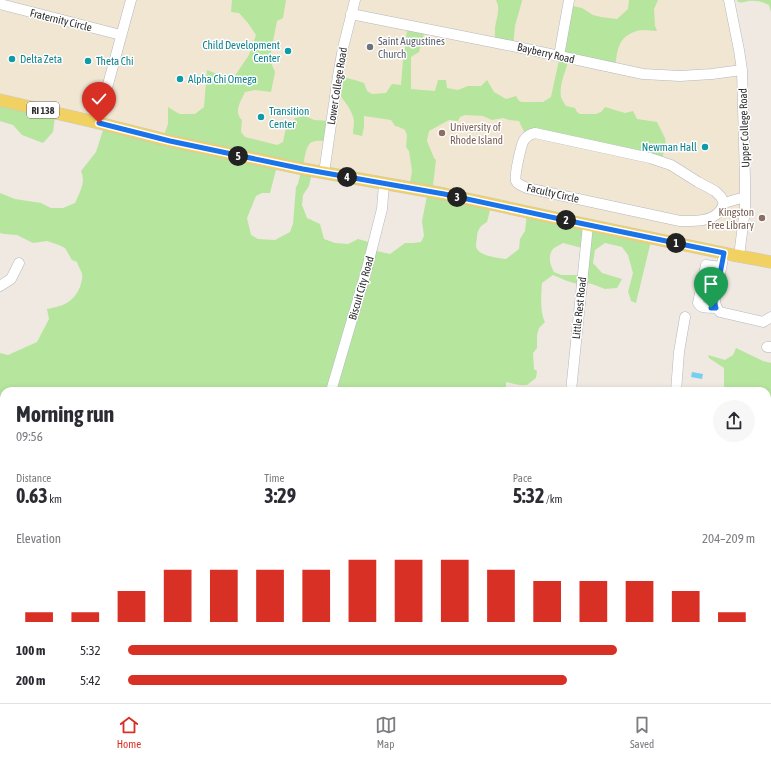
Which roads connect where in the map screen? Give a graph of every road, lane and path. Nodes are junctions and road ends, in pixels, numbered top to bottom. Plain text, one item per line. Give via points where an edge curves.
1 (130, 0) edge
2 (355, 0) edge
3 (569, 0) edge
4 (729, 0) edge
5 (0, 4) edge
6 (351, 14) junction
7 (121, 35) junction
8 (559, 56) junction
9 (742, 70) junction
10 (0, 100) edge
11 (101, 110) dead end
12 (324, 173) junction
13 (384, 184) junction
14 (745, 197) junction
15 (724, 203) junction
16 (588, 225) junction
17 (724, 253) junction
18 (739, 256) junction
19 (771, 262) edge
20 (19, 263) dead end
21 (721, 267) junction
22 (0, 286) edge
23 (716, 308) junction
24 (685, 317) dead end
25 (771, 317) edge
26 (332, 387) edge
27 (571, 387) edge
28 (676, 387) edge

1 - 7 street
2 - 6 street, Lower College Road
3 - 8 street
4 - 9 street, Upper College Road
5 - 7 street, Fraternity Circle
6 - 8 street, Bayberry Road
6 - 12 street, Lower College Road via 338,76
7 - 11 street
8 - 9 street, Bayberry Road via 643,74 680,76
9 - 14 street, Upper College Road
10 - 12 main road, RI 138 via 170,141
12 - 13 main road, RI 138
13 - 16 main road, RI 138 via 444,194
13 - 26 street, Biscuit City Road via 382,209 366,272
14 - 15 street
14 - 18 street, Upper College Road
15 - 15 street, Faculty Circle via 715,191 671,165 650,158 535,133 523,142 516,181 527,188 680,221 705,220 720,212
16 - 17 main road, RI 138
16 - 27 street, Little Rest Road
17 - 18 main road, RI 138
17 - 21 street
18 - 19 main road, RI 138
20 - 22 street via 11,278
21 - 23 street
21 - 23 street via 706,264 698,303 704,308
23 - 25 street via 720,312 763,322
24 - 28 street

